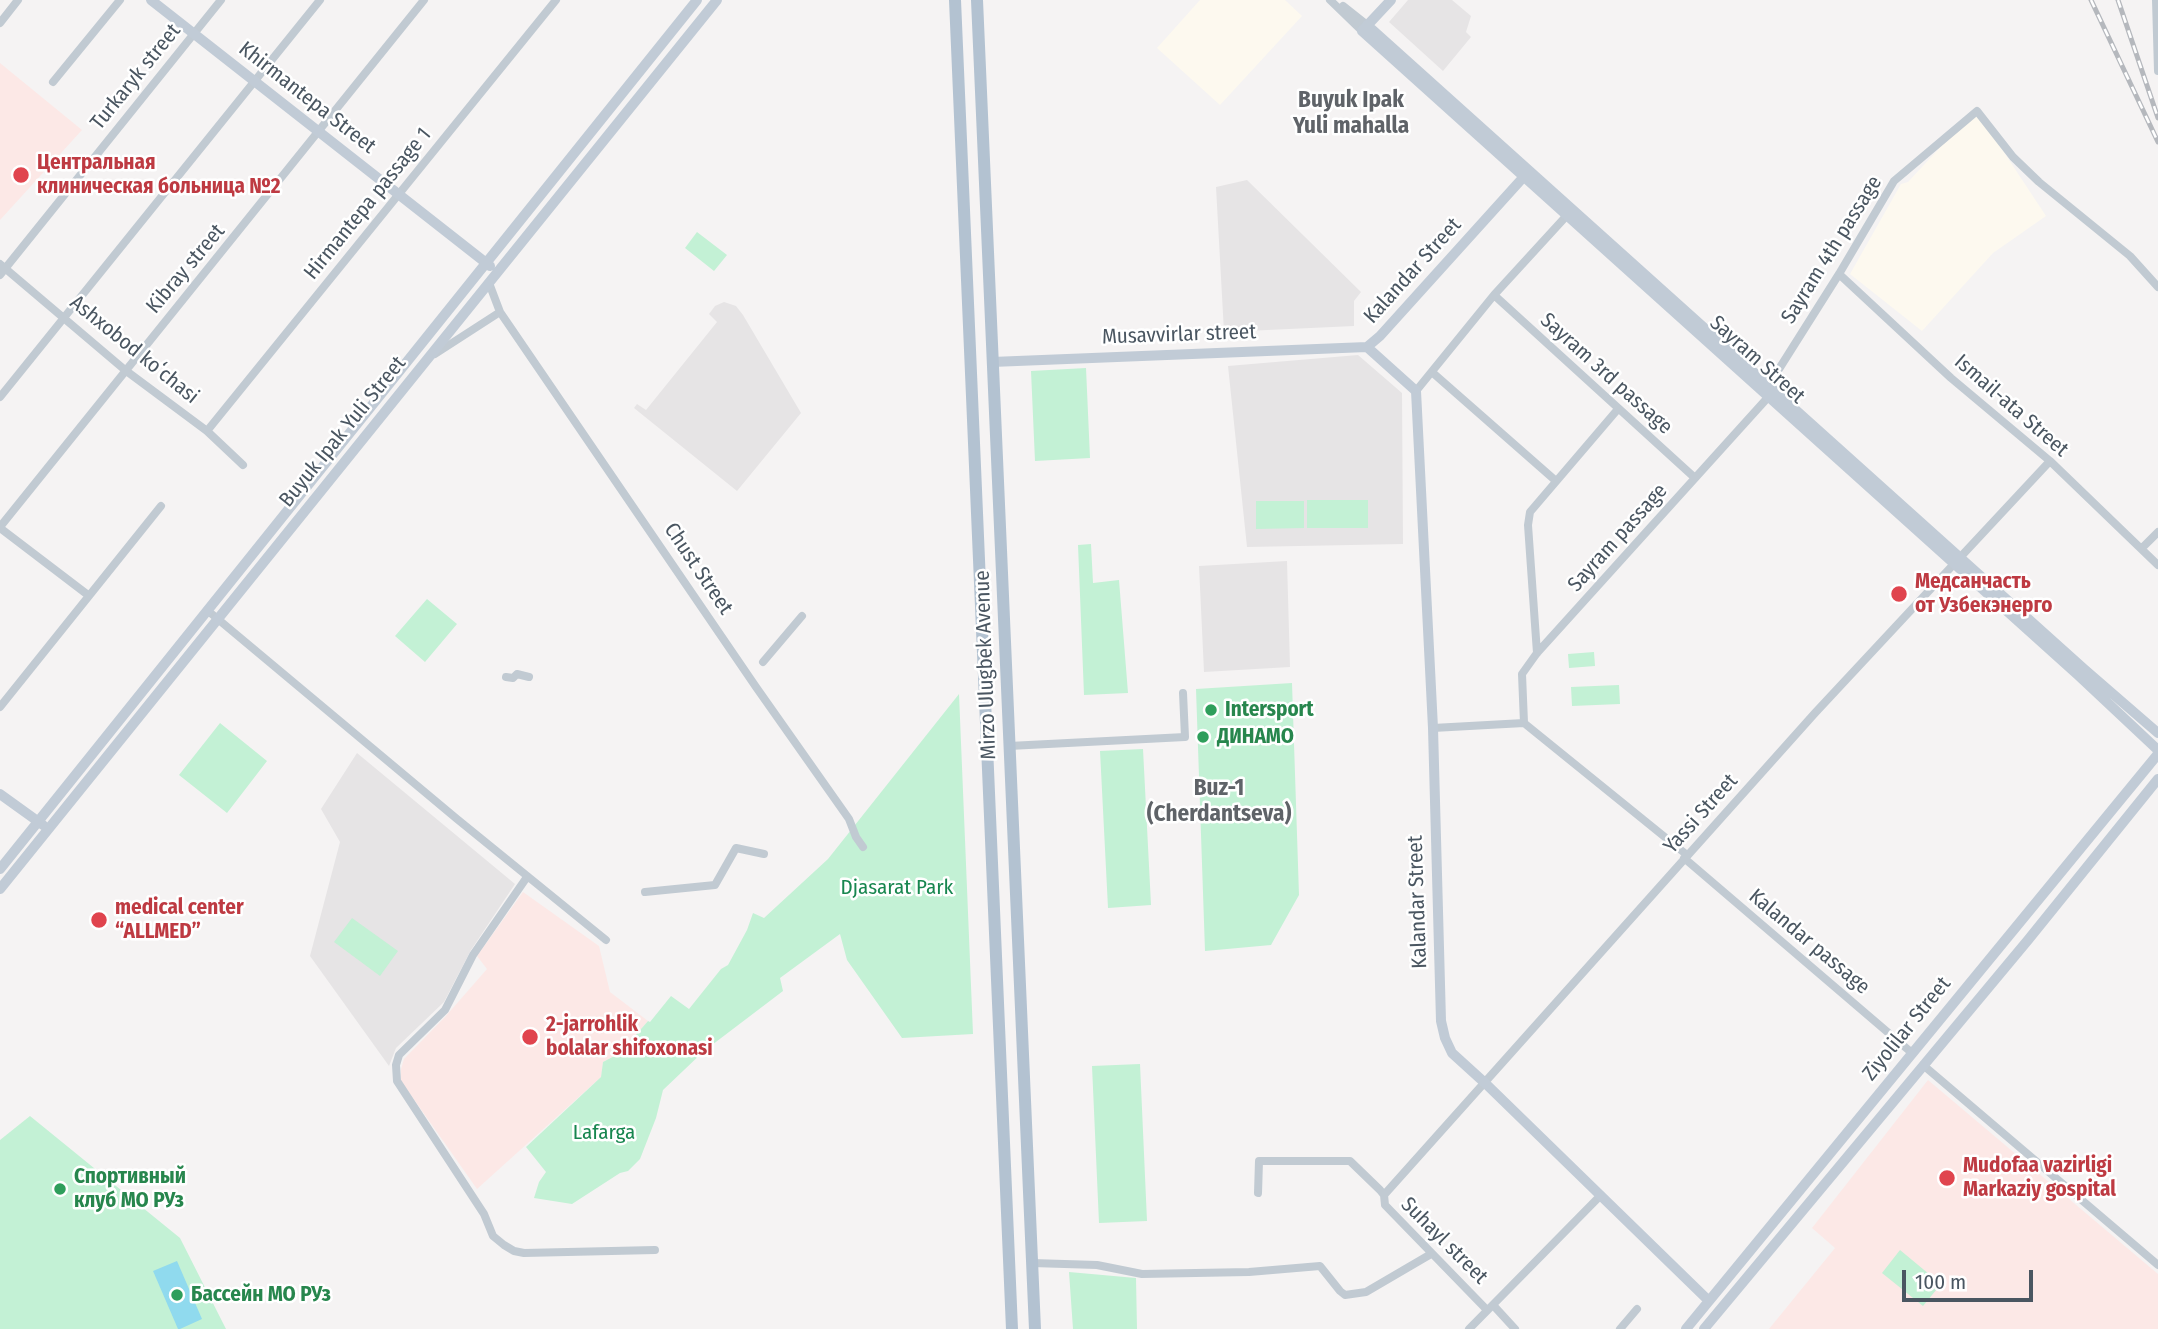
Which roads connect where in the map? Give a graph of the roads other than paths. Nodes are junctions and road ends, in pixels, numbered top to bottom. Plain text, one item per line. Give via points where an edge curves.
1 (18, 0) edge
2 (120, 0) edge
3 (151, 0) edge
4 (220, 0) edge
5 (320, 0) edge
6 (424, 0) edge
7 (556, 0) edge
8 (698, 0) edge
9 (717, 0) edge
10 (954, 0) edge
11 (976, 0) edge
12 (1332, 0) edge
13 (1391, 0) edge
14 (2156, 0) edge
15 (0, 23) edge
16 (1364, 28) junction
17 (194, 34) junction
18 (2158, 71) edge
19 (53, 82) dead end
20 (255, 82) junction
21 (319, 132) junction
22 (1527, 174) junction
23 (398, 194) junction
24 (1570, 212) junction
25 (486, 263) junction
26 (2, 269) edge
27 (499, 270) junction
28 (1839, 274) junction
29 (489, 283) junction
30 (2158, 287) edge
31 (1494, 295) junction
32 (500, 312) junction
33 (64, 316) junction
34 (1367, 347) junction
35 (427, 359) junction
36 (992, 362) junction
37 (125, 370) junction
38 (1433, 373) junction
39 (1767, 390) junction
40 (1416, 391) junction
41 (0, 397) edge
42 (1618, 409) junction
43 (973, 429) junction
44 (995, 429) junction
45 (207, 431) junction
46 (2050, 461) junction
47 (243, 465) dead end
48 (1695, 478) junction
49 (1556, 481) junction
50 (160, 506) dead end
51 (0, 527) edge
52 (2158, 532) edge
53 (2142, 548) junction
54 (1957, 560) junction
55 (2158, 565) edge
56 (88, 595) junction
57 (207, 610) junction
58 (802, 616) dead end
59 (218, 619) junction
60 (1537, 653) junction
61 (763, 662) dead end
62 (506, 677) dead end
63 (529, 677) dead end
64 (1182, 693) dead end
65 (0, 707) edge
66 (1524, 723) junction
67 (1433, 727) junction
68 (2158, 733) edge
69 (1009, 746) junction
70 (2158, 752) edge
71 (2158, 779) edge
72 (0, 794) edge
73 (37, 822) junction
74 (48, 829) junction
75 (863, 846) dead end
76 (764, 853) dead end
77 (1686, 857) junction
78 (0, 869) edge
79 (527, 877) junction
80 (0, 889) edge
81 (645, 892) dead end
82 (2025, 916) junction
83 (2039, 927) junction
84 (606, 940) dead end
85 (1912, 1053) junction
86 (1923, 1065) junction
87 (1485, 1083) junction
88 (1866, 1109) junction
89 (1878, 1118) junction
90 (1258, 1192) dead end
91 (1384, 1195) junction
92 (1601, 1195) junction
93 (655, 1250) dead end
94 (1431, 1254) junction
95 (1032, 1264) junction
96 (2158, 1265) edge
97 (1033, 1288) junction
98 (1010, 1289) junction
99 (1709, 1301) junction
100 (1490, 1307) junction
101 (1637, 1309) dead end
102 (1721, 1310) junction
103 (1012, 1329) edge
104 (1035, 1329) edge
105 (1469, 1329) edge
106 (1515, 1329) edge
107 (1620, 1329) edge
108 (1686, 1329) edge
109 (1704, 1329) edge

1 - 15 street
2 - 19 street
3 - 17 main road, Khirmаntepa Street
4 - 17 street, Turkaryk street
5 - 20 street
6 - 21 street, Kibray street
7 - 23 street, Hirmantepa passage 1
8 - 25 main road, Buyuk Ipak Yuli Street
9 - 27 main road, Buyuk Ipak Yuli Street
10 - 43 main road, Mirzo Ulugbek Avenue
11 - 36 main road, Mirzo Ulugbek Avenue
12 - 16 street, Sayram Street
13 - 16 main road
14 - 18 street
16 - 22 main road, Sayram Street
17 - 20 main road, Khirmаntepa Street
17 - 26 street, Turkaryk street
20 - 21 main road, Khirmаntepa Street
20 - 33 street
21 - 23 main road, Khirmаntepa Street
21 - 37 street, Kibray street
22 - 24 main road, Sayram Street
22 - 34 main road, Kalandar Street
23 - 25 main road, Khirmаntepa Street
23 - 45 street, Hirmantepa passage 1
24 - 31 street
24 - 39 main road, Sayram Street
25 - 27 main road, Khirmаntepa Street
25 - 29 main road
25 - 57 main road, Buyuk Ipak Yuli Street
26 - 33 street, Ashxobod koʻchasi
27 - 29 main road, Buyuk Ipak Yuli Street
28 - 30 street, Sayram 4th passage via 1894,181 1977,111 2039,182 2130,257
28 - 39 street, Sayram 4th passage
28 - 46 street, Ismail-ata Street via 1951,379
29 - 32 street, Chust Street
29 - 35 main road, Buyuk Ipak Yuli Street
31 - 38 street
31 - 42 street, Sayram 3rd passage
32 - 35 street
32 - 75 street, Chust Street via 843,810
33 - 37 street, Ashxobod koʻchasi
33 - 41 street
34 - 36 main road, Musavvirlar street
34 - 40 main road, Kalandar Street
35 - 59 main road, Buyuk Ipak Yuli Street
36 - 44 main road, Mirzo Ulugbek Avenue
37 - 45 street, Ashxobod koʻchasi
37 - 51 street, Kibray street
38 - 40 street
38 - 49 street
39 - 48 street, Sayram passage
39 - 54 main road, Sayram Street
40 - 67 main road, Kalandar Street
42 - 48 street, Sayram 3rd passage
42 - 49 street
43 - 44 main road
43 - 98 main road, Mirzo Ulugbek Avenue
44 - 69 main road, Mirzo Ulugbek Avenue
45 - 47 street, Ashxobod koʻchasi
46 - 53 street, Ismail-ata Street
46 - 54 street, Yassi Street
48 - 60 street, Sayram passage
49 - 60 street via 1532,508 1528,520
50 - 56 street
51 - 56 street
52 - 53 street
53 - 55 street, Ismail-ata Street
54 - 68 main road, Sayram Street
54 - 70 main road, Sayram Street
54 - 77 street, Yassi Street
56 - 65 street
57 - 59 street
57 - 73 main road, Buyuk Ipak Yuli Street
58 - 61 street
59 - 74 main road, Buyuk Ipak Yuli Street
59 - 79 street
60 - 66 street, Sayram passage via 1522,674
62 - 63 street
64 - 69 street via 1185,737
66 - 67 street
66 - 77 street, Kalandar passage
67 - 87 main road, Kalandar Street via 1441,1021 1452,1053
69 - 95 main road, Mirzo Ulugbek Avenue
70 - 82 main road, Ziyolilar Street
71 - 83 main road, Ziyolilar Street
72 - 73 main road
73 - 74 main road
73 - 78 main road, Buyuk Ipak Yuli Street
74 - 80 main road, Buyuk Ipak Yuli Street
76 - 81 street via 736,848 715,886
77 - 85 street, Kalandar passage
77 - 87 street, Yassi Street
79 - 84 street
79 - 93 street via 473,955 444,1010 399,1055 397,1081 484,1213 493,1236 504,1245 524,1253
82 - 83 main road
82 - 85 main road, Ziyolilar Street
83 - 86 main road, Ziyolilar Street
85 - 88 main road, Ziyolilar Street
86 - 89 main road, Ziyolilar Street
86 - 96 street
87 - 91 street, Yassi Street
87 - 92 main road, Kalandar Street
88 - 89 main road
88 - 99 main road, Ziyolilar Street
89 - 102 main road, Ziyolilar Street
90 - 91 street, Suhayl street via 1259,1161 1350,1161
91 - 94 street, Suhayl street via 1385,1205
92 - 99 main road, Kalandar Street
92 - 100 street, Suhayl street
94 - 95 street via 1366,1292 1345,1295 1320,1266 1142,1274 1097,1265
94 - 100 street, Suhayl street
95 - 97 main road, Mirzo Ulugbek Avenue
97 - 98 main road
97 - 104 main road, Mirzo Ulugbek Avenue
98 - 103 main road, Mirzo Ulugbek Avenue
99 - 102 street
99 - 108 main road, Ziyolilar Street
100 - 105 street, Suhayl street
100 - 106 street, Suhayl street
101 - 107 street
102 - 109 main road, Ziyolilar Street

